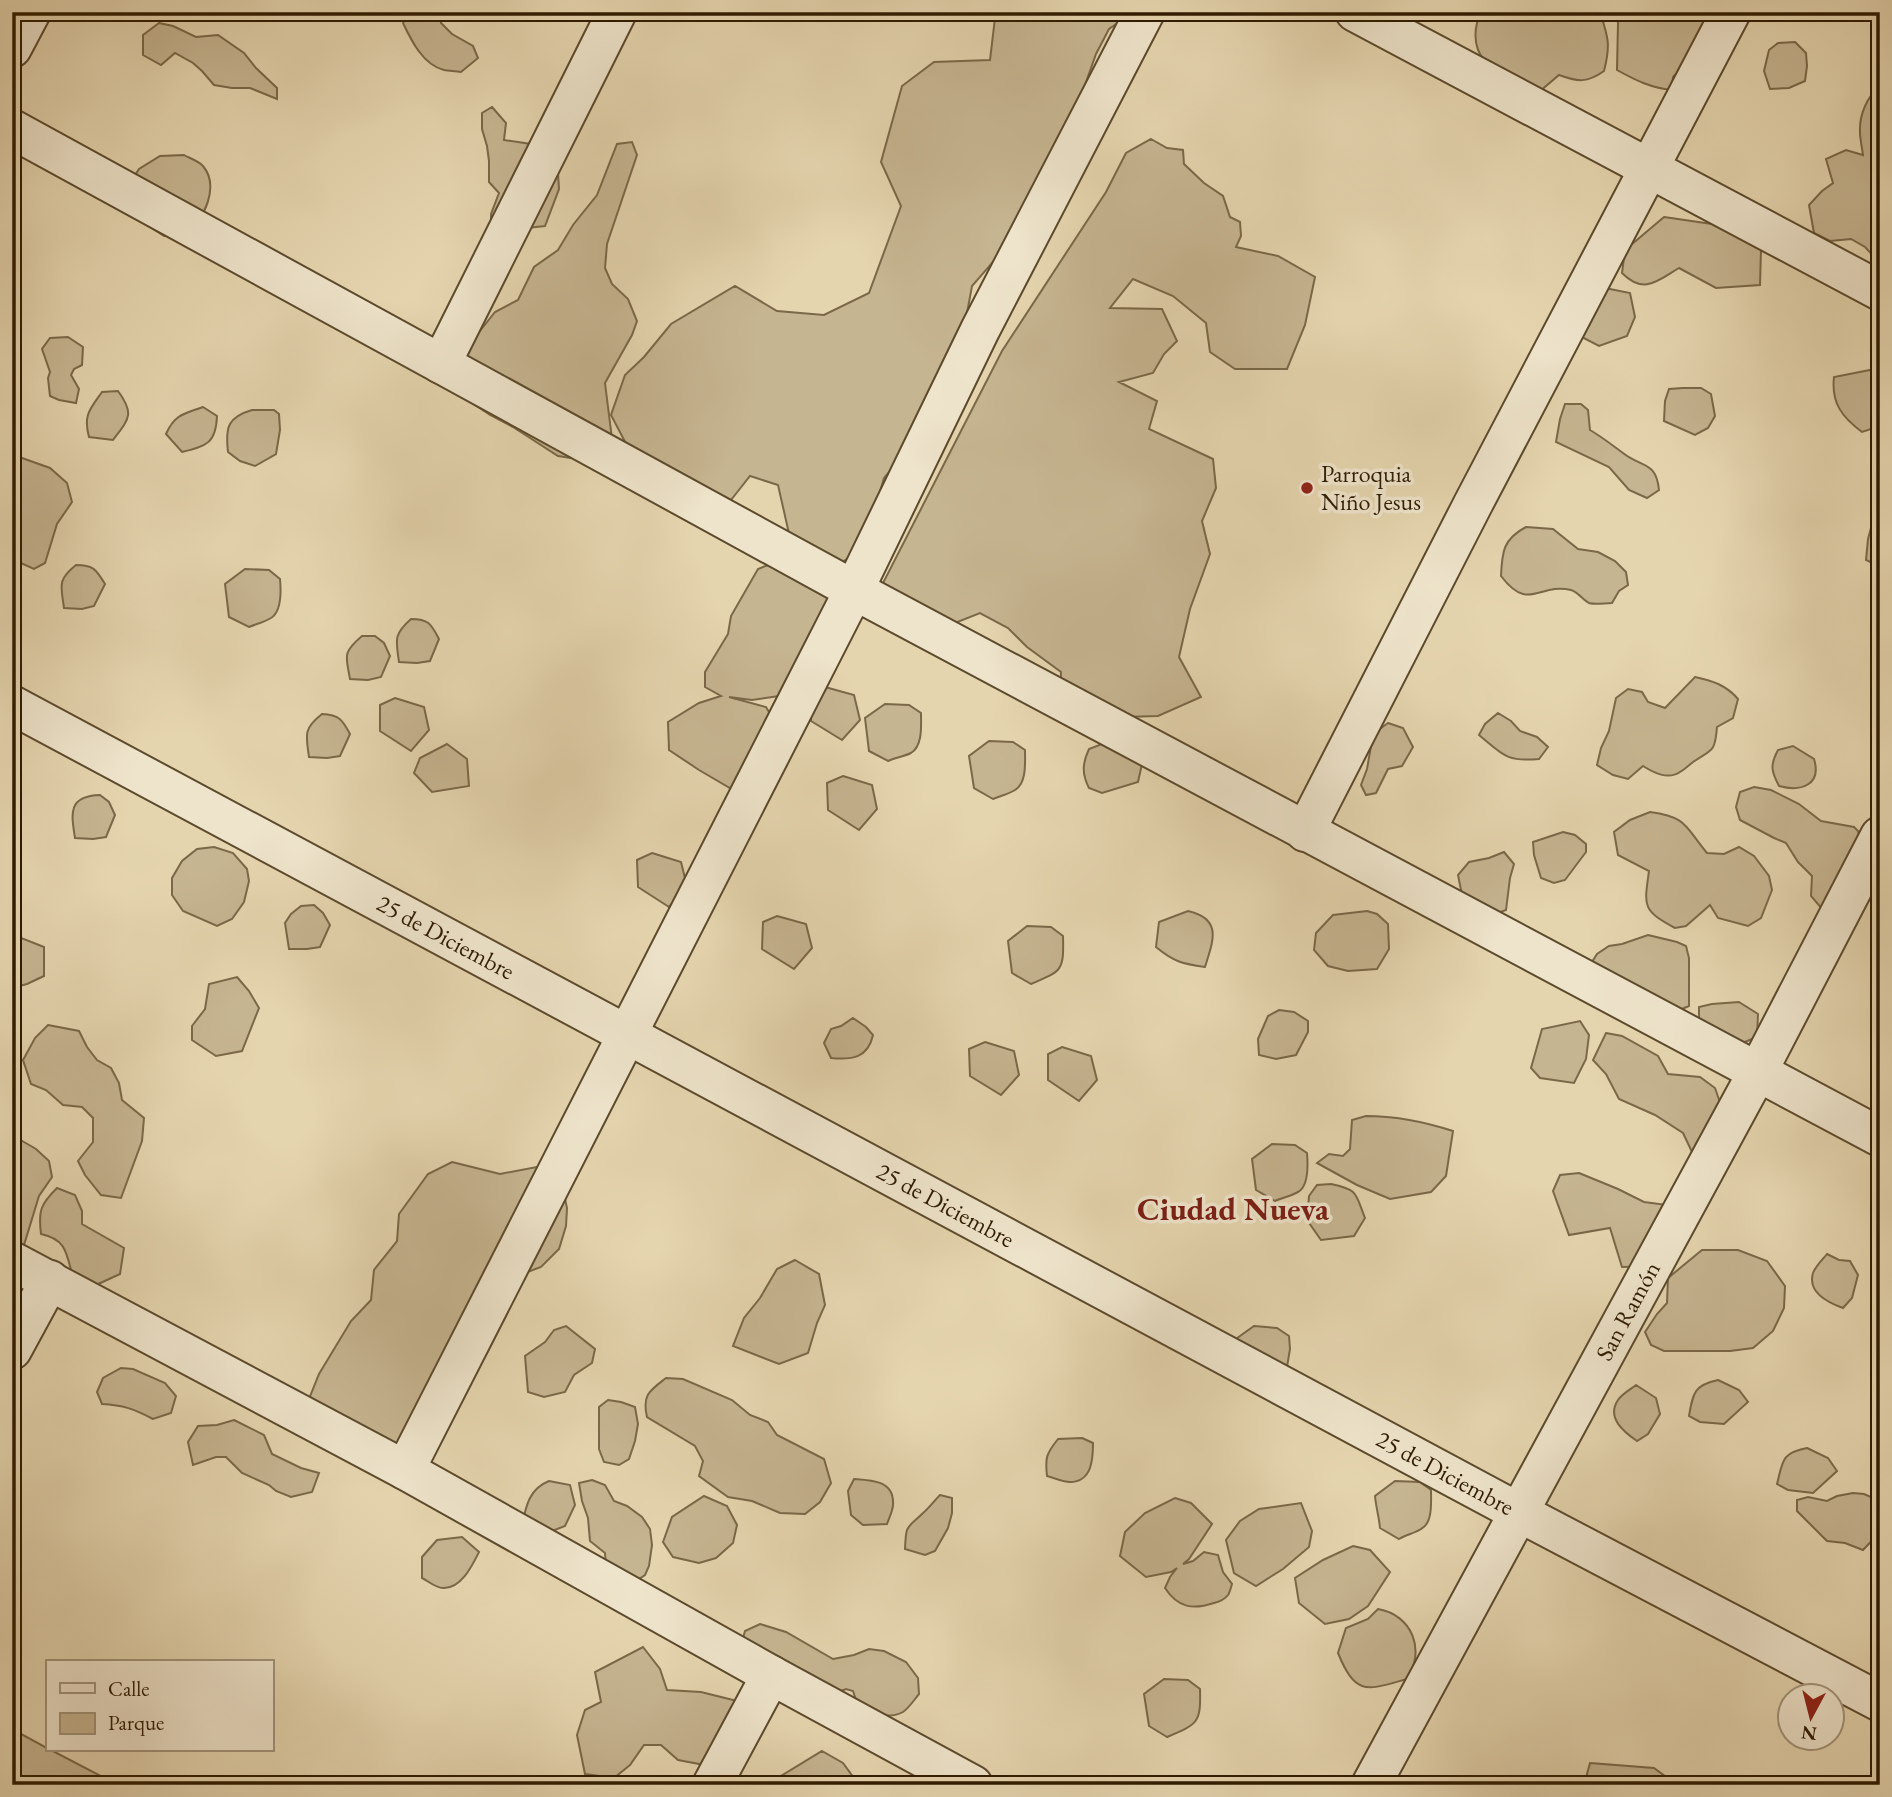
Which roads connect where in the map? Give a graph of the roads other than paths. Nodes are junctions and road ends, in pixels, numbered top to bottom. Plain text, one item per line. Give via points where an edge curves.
1 (31, 12) edge
2 (617, 12) edge
3 (1145, 12) edge
4 (1355, 12) edge
5 (1731, 12) edge
6 (12, 48) edge
7 (12, 129) edge
8 (1649, 169) junction
9 (1880, 291) edge
10 (441, 365) junction
11 (854, 590) junction
12 (12, 705) edge
13 (1305, 832) junction
14 (1880, 836) edge
15 (628, 1034) junction
16 (1758, 1073) junction
17 (1880, 1137) edge
18 (12, 1261) edge
19 (50, 1280) junction
20 (12, 1350) edge
21 (405, 1470) junction
22 (1518, 1513) junction
23 (771, 1675) junction
24 (1880, 1702) edge
25 (712, 1785) edge
26 (973, 1785) edge
27 (1371, 1785) edge

1 - 6 street
2 - 10 street
3 - 11 street via 980,330
4 - 8 street
5 - 8 street
7 - 10 street
8 - 9 street
8 - 13 street
10 - 11 street
11 - 13 street
11 - 15 street
12 - 15 street, 25 de Diciembre
13 - 16 street
14 - 16 street, San Ramón
15 - 21 street
15 - 22 street, 25 de Diciembre
16 - 17 street
16 - 22 street, San Ramón
18 - 19 street
19 - 20 street
19 - 21 street
21 - 23 street
22 - 24 street, 25 de Diciembre
22 - 27 street, San Ramón
23 - 25 street
23 - 26 street

